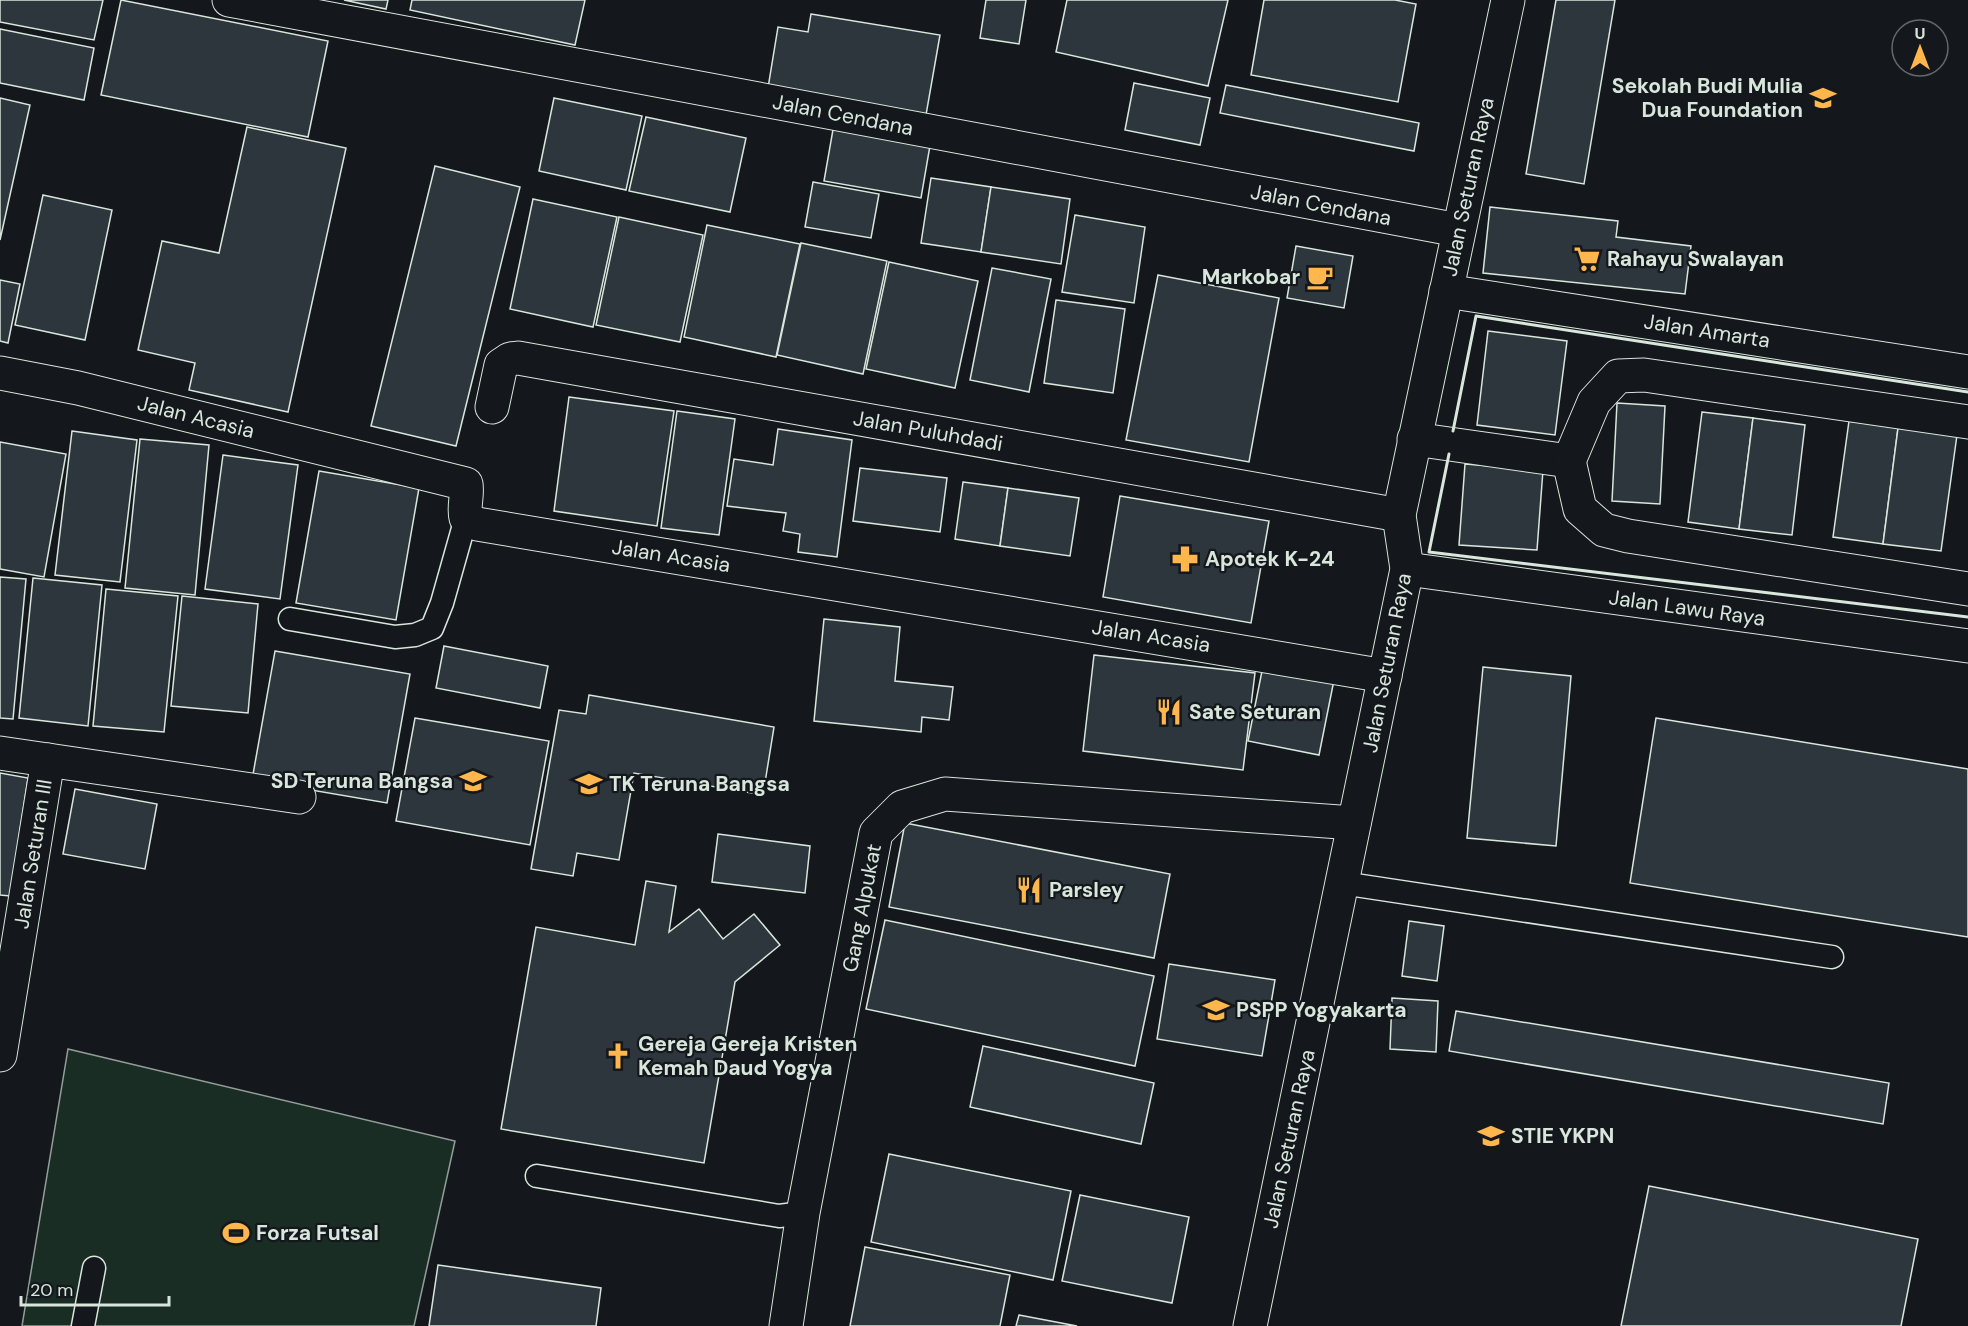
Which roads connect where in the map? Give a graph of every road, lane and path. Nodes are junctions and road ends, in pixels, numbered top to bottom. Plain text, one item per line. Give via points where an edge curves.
1 (229, 0) edge
2 (1508, 0) edge
3 (1458, 230) junction
4 (1446, 291) junction
5 (1968, 372) edge
6 (0, 373) edge
7 (492, 407) dead end
8 (1968, 422) edge
9 (1414, 439) junction
10 (1569, 461) junction
11 (1399, 515) junction
12 (466, 518) junction
13 (1407, 569) junction
14 (1968, 589) edge
15 (290, 620) dead end
16 (1968, 646) edge
17 (1385, 676) junction
18 (0, 753) edge
19 (48, 760) junction
20 (299, 797) dead end
21 (1354, 823) junction
22 (1342, 883) junction
23 (1833, 957) dead end
24 (0, 1055) edge
25 (537, 1176) dead end
26 (803, 1213) junction
27 (94, 1268) dead end
28 (83, 1326) edge
29 (786, 1326) edge
30 (1250, 1326) edge

1 - 3 street, Jalan Cendana
2 - 3 street, Jalan Seturan Raya
3 - 4 street, Jalan Seturan Raya
4 - 5 street, Jalan Amarta
4 - 9 street, Jalan Seturan Raya
6 - 12 street, Jalan Acasia via 78,388 466,484
7 - 11 street, Jalan Puluhdadi via 501,365 518,358
8 - 10 street via 1644,375 1618,376 1594,402
9 - 10 street
9 - 11 street, Jalan Seturan Raya
10 - 14 street via 1580,509 1604,530
11 - 13 street, Jalan Seturan Raya
12 - 15 lane via 432,628 395,637
12 - 17 street, Jalan Acasia via 477,524
13 - 16 street, Jalan Lawu Raya
13 - 17 street, Jalan Seturan Raya
17 - 21 street, Jalan Seturan Raya
18 - 19 street, Jalan Seturan III
19 - 20 street, Jalan Seturan III
19 - 24 street, Jalan Seturan III
21 - 22 street, Jalan Seturan Raya
21 - 26 street, Gang Alpukat via 945,794 902,807 876,833
22 - 23 lane
22 - 30 street, Jalan Seturan Raya
25 - 26 lane via 779,1216
26 - 29 street, Gang Alpukat
27 - 28 lane

